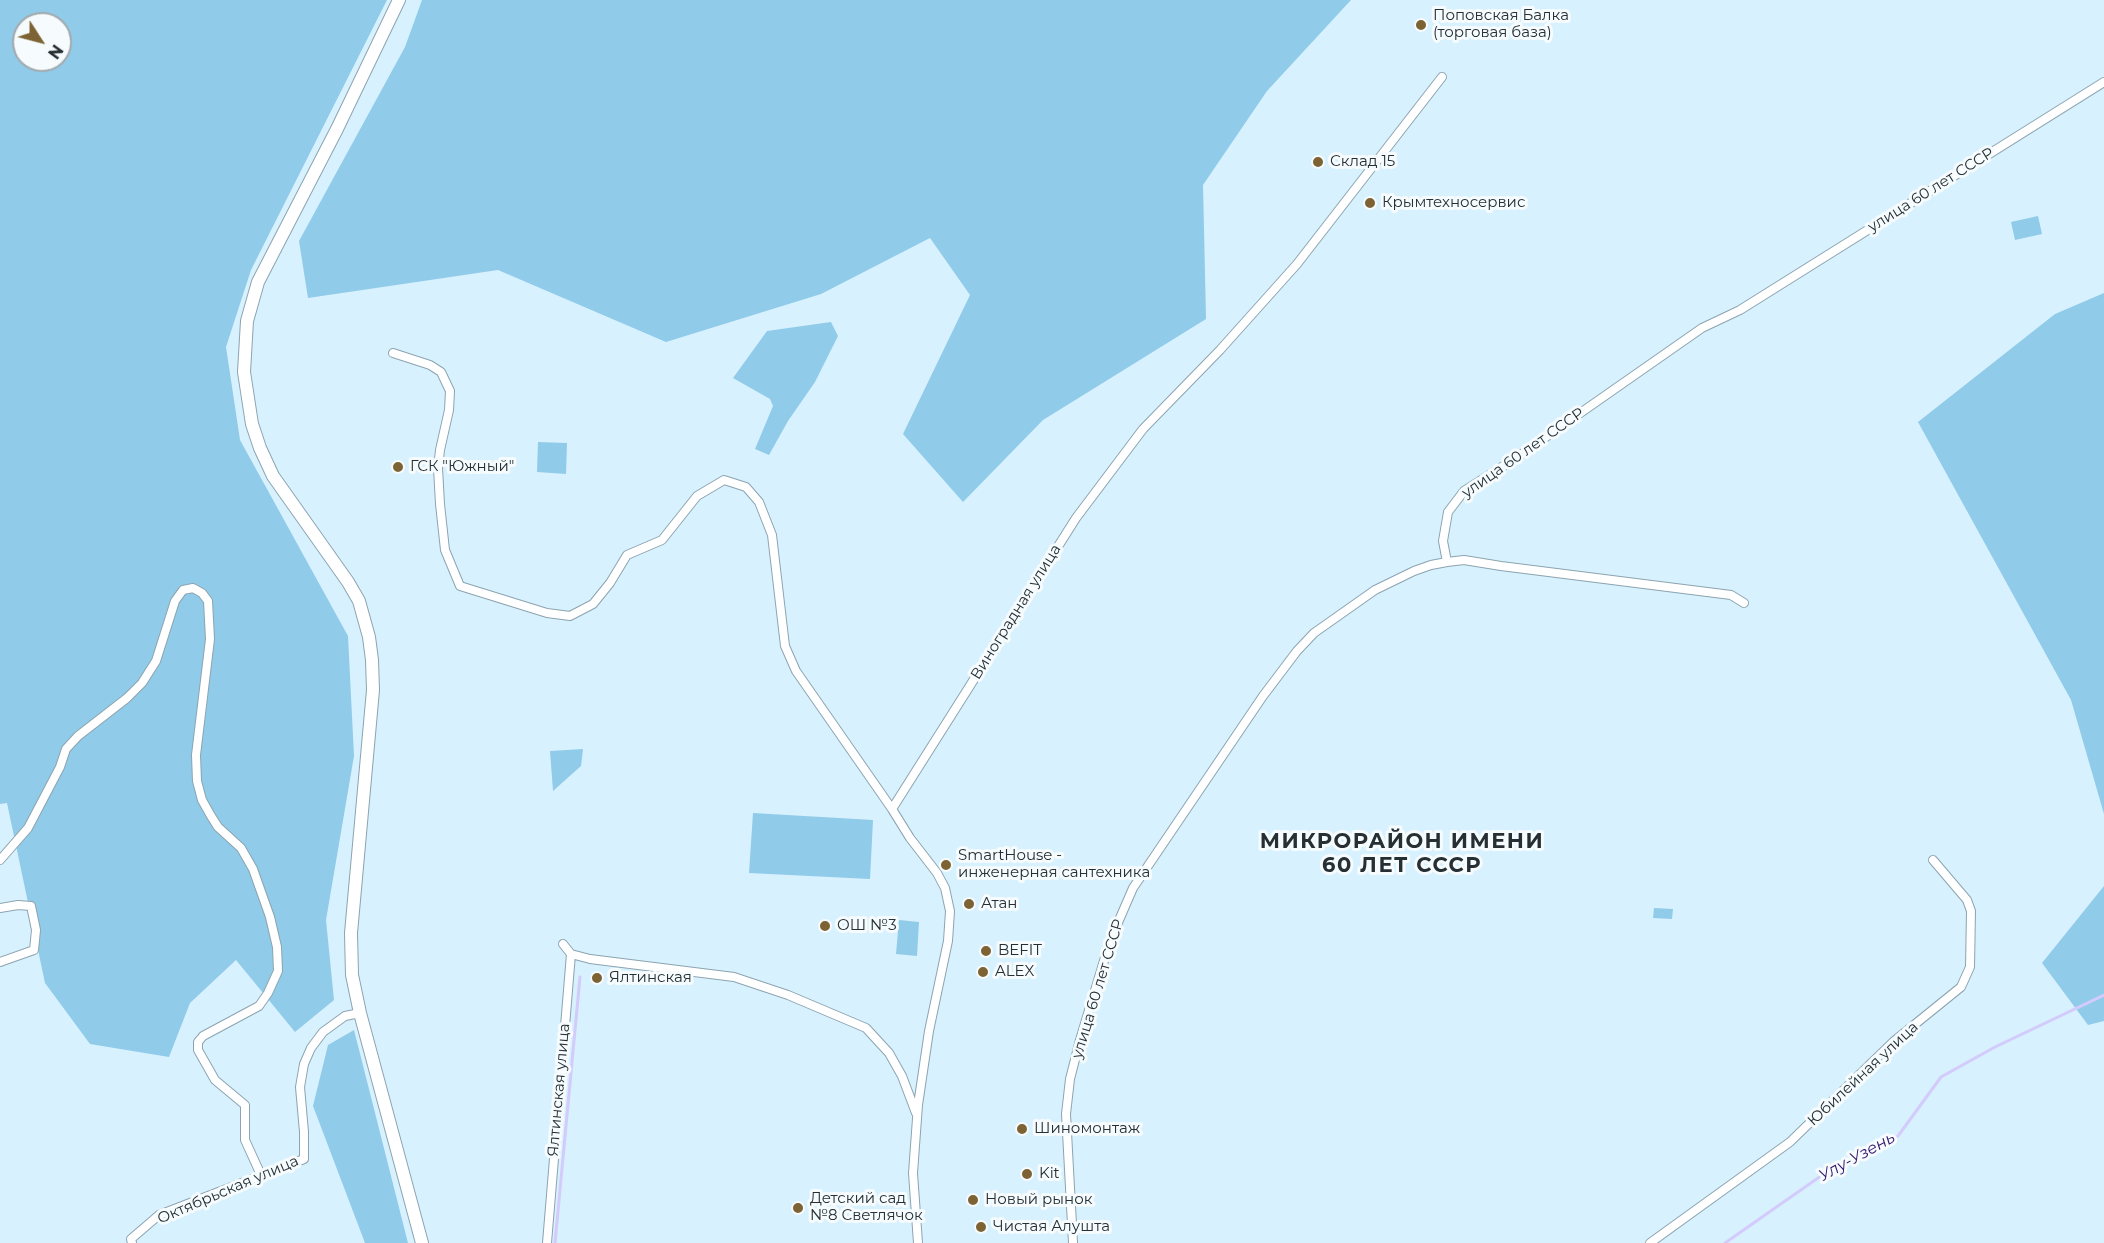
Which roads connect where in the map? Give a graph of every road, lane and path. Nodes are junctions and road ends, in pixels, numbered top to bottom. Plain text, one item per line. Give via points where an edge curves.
1 (399, 0) edge
2 (1443, 77) dead end
3 (2104, 82) edge
4 (393, 353) dead end
5 (1447, 562) junction
6 (1744, 603) dead end
7 (892, 809) junction
8 (0, 860) edge
9 (1933, 860) dead end
10 (0, 909) edge
11 (563, 944) dead end
12 (571, 954) junction
13 (0, 962) edge
14 (360, 1013) junction
15 (917, 1114) junction
16 (261, 1175) junction
17 (547, 1240) edge
18 (132, 1243) edge
19 (422, 1243) edge
20 (918, 1243) edge
21 (1073, 1243) edge
22 (1650, 1243) edge

1 - 14 highway via 258,282 244,345 247,395 260,448 273,476 348,582 369,637 373,690 351,952
2 - 7 street, Виноградная улица via 1297,264 1143,429 1082,509
3 - 5 street, улица 60 лет СССР via 1740,310 1702,328 1464,491 1448,512 1443,541
4 - 7 street via 441,372 450,391 439,459 440,504 445,550 460,586 547,613 570,616 593,604 627,555 663,540 697,496 724,480 746,487 759,502 772,535 785,646 796,671
5 - 6 street via 1464,560 1731,595
5 - 21 street, улица 60 лет СССР via 1414,571 1375,590 1314,633 1263,696 1133,888 1110,941 1070,1079 1066,1114
7 - 15 street via 937,873 950,911
8 - 16 street via 28,828 56,777 66,749 142,683 156,661 175,601 183,590 194,588 202,593 208,601 210,639 196,755 197,781 211,816 241,849 253,869 270,917 278,971 258,1006 203,1036 198,1050 215,1080 245,1105 245,1140
9 - 22 street, Юбилейная улица via 1967,900 1971,911 1970,967 1961,987 1893,1042 1790,1142
10 - 13 street via 31,906 36,930 34,950
11 - 12 street
12 - 15 street via 734,977 866,1028 889,1053
12 - 17 street, Ялтинская улица
14 - 16 street, Октябрьская улица via 345,1016 323,1032 304,1064 300,1088 304,1160
14 - 19 highway
15 - 20 street via 914,1173
16 - 18 street, Октябрьская улица via 159,1215 131,1239

